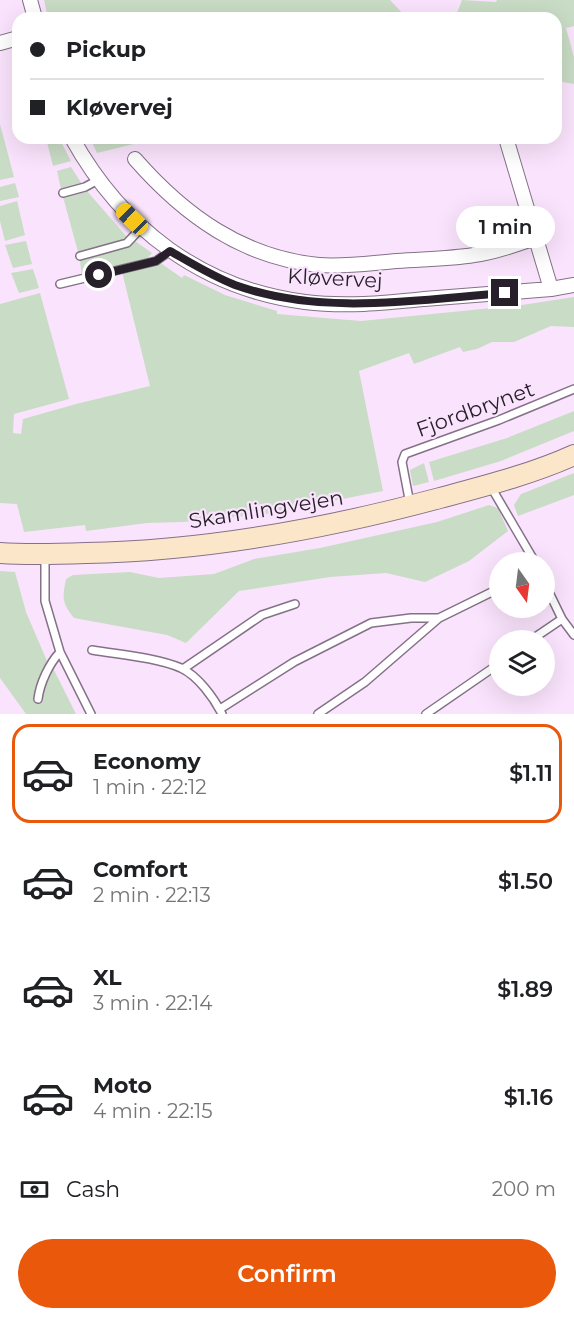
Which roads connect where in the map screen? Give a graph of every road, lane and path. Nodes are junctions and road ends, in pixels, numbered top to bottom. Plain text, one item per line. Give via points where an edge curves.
1 (76, 144) edge
2 (508, 144) edge
3 (135, 159) dead end
4 (98, 180) junction
5 (63, 193) dead end
6 (141, 228) junction
7 (536, 238) junction
8 (170, 251) junction
9 (80, 256) dead end
10 (60, 284) dead end
11 (574, 285) edge
12 (551, 289) junction
13 (574, 389) edge
14 (574, 454) edge
15 (490, 485) junction
16 (410, 506) junction
17 (4, 551) edge
18 (529, 552) edge
19 (45, 554) junction
20 (489, 593) edge
21 (295, 604) dead end
22 (555, 605) edge
23 (439, 618) junction
24 (562, 619) junction
25 (546, 630) edge
26 (574, 635) edge
27 (92, 650) dead end
28 (60, 652) junction
29 (183, 669) junction
30 (489, 671) edge
31 (38, 699) dead end
32 (221, 712) edge
33 (92, 714) edge
34 (318, 714) edge
35 (426, 714) edge

1 - 4 street, Kløvervej
2 - 7 street
3 - 7 street, Kløvervej via 172,198 220,234 258,252 298,262 346,265 476,255
4 - 5 lane
4 - 6 street, Kløvervej
6 - 8 street, Kløvervej
6 - 9 lane via 127,243
7 - 12 street
8 - 10 lane via 156,261
8 - 12 street, Kløvervej via 235,285 306,302 366,304
11 - 12 street, Kløvervej
13 - 16 lane, Fjordbrynet via 405,454 402,462
14 - 15 street, Skamlingvejen
15 - 16 street, Skamlingvejen
15 - 18 lane
16 - 19 street, Skamlingvejen via 239,540 140,552
17 - 19 street, Skamlingvejen
19 - 28 lane via 45,601
20 - 23 lane
21 - 29 lane via 262,615
22 - 24 lane
23 - 32 lane via 371,623 294,662
23 - 34 lane via 365,682
24 - 25 lane
24 - 26 lane
27 - 29 lane
28 - 31 lane
28 - 33 lane
29 - 32 lane via 198,681
30 - 35 lane

